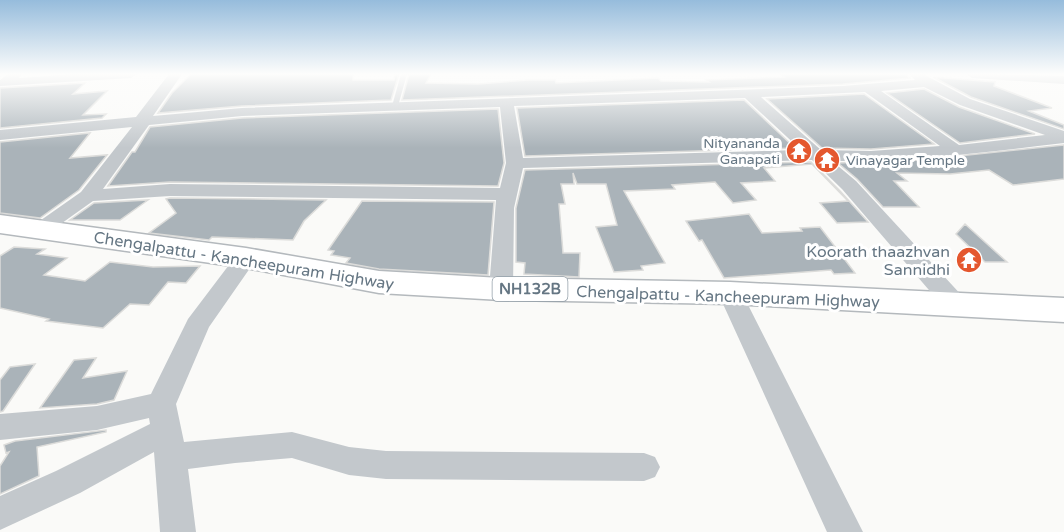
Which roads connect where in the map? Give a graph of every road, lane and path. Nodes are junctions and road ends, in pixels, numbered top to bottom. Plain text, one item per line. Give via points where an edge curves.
1 (158, 99) edge
2 (397, 99) edge
3 (572, 99) edge
4 (754, 99) edge
5 (883, 99) edge
6 (963, 99) edge
7 (506, 101) junction
8 (395, 106) junction
9 (142, 122) junction
10 (0, 135) edge
11 (1064, 137) edge
12 (956, 150) junction
13 (816, 157) junction
14 (515, 164) junction
15 (507, 194) junction
16 (88, 195) junction
17 (0, 224) edge
18 (41, 229) junction
19 (246, 258) junction
20 (501, 289) junction
21 (730, 293) junction
22 (956, 305) junction
23 (1064, 310) edge
24 (0, 427) edge
25 (166, 431) junction
26 (644, 467) dead end
27 (0, 513) edge
28 (178, 532) edge
29 (845, 532) edge

1 - 9 street
2 - 8 lane
3 - 7 street
4 - 13 street
5 - 12 street
6 - 11 street
7 - 8 street
7 - 14 street
8 - 9 street via 242,112
9 - 10 street
9 - 16 street
11 - 12 street
12 - 13 street
13 - 14 street
13 - 22 street via 849,185
14 - 15 street
15 - 16 street via 170,190
15 - 20 street
16 - 18 street
17 - 18 highway, Chengalpattu - Kancheepuram Highway / NH132B
18 - 19 highway, Chengalpattu - Kancheepuram Highway / NH132B
19 - 20 highway, Chengalpattu - Kancheepuram Highway / NH132B via 379,282
19 - 25 street via 197,325
20 - 21 highway, Chengalpattu - Kancheepuram Highway / NH132B
21 - 22 highway, Chengalpattu - Kancheepuram Highway / NH132B
21 - 29 street
22 - 23 highway, Chengalpattu - Kancheepuram Highway / NH132B
24 - 25 street via 97,418
25 - 26 street via 235,449 292,445 349,461 386,465
25 - 27 street
25 - 28 street

